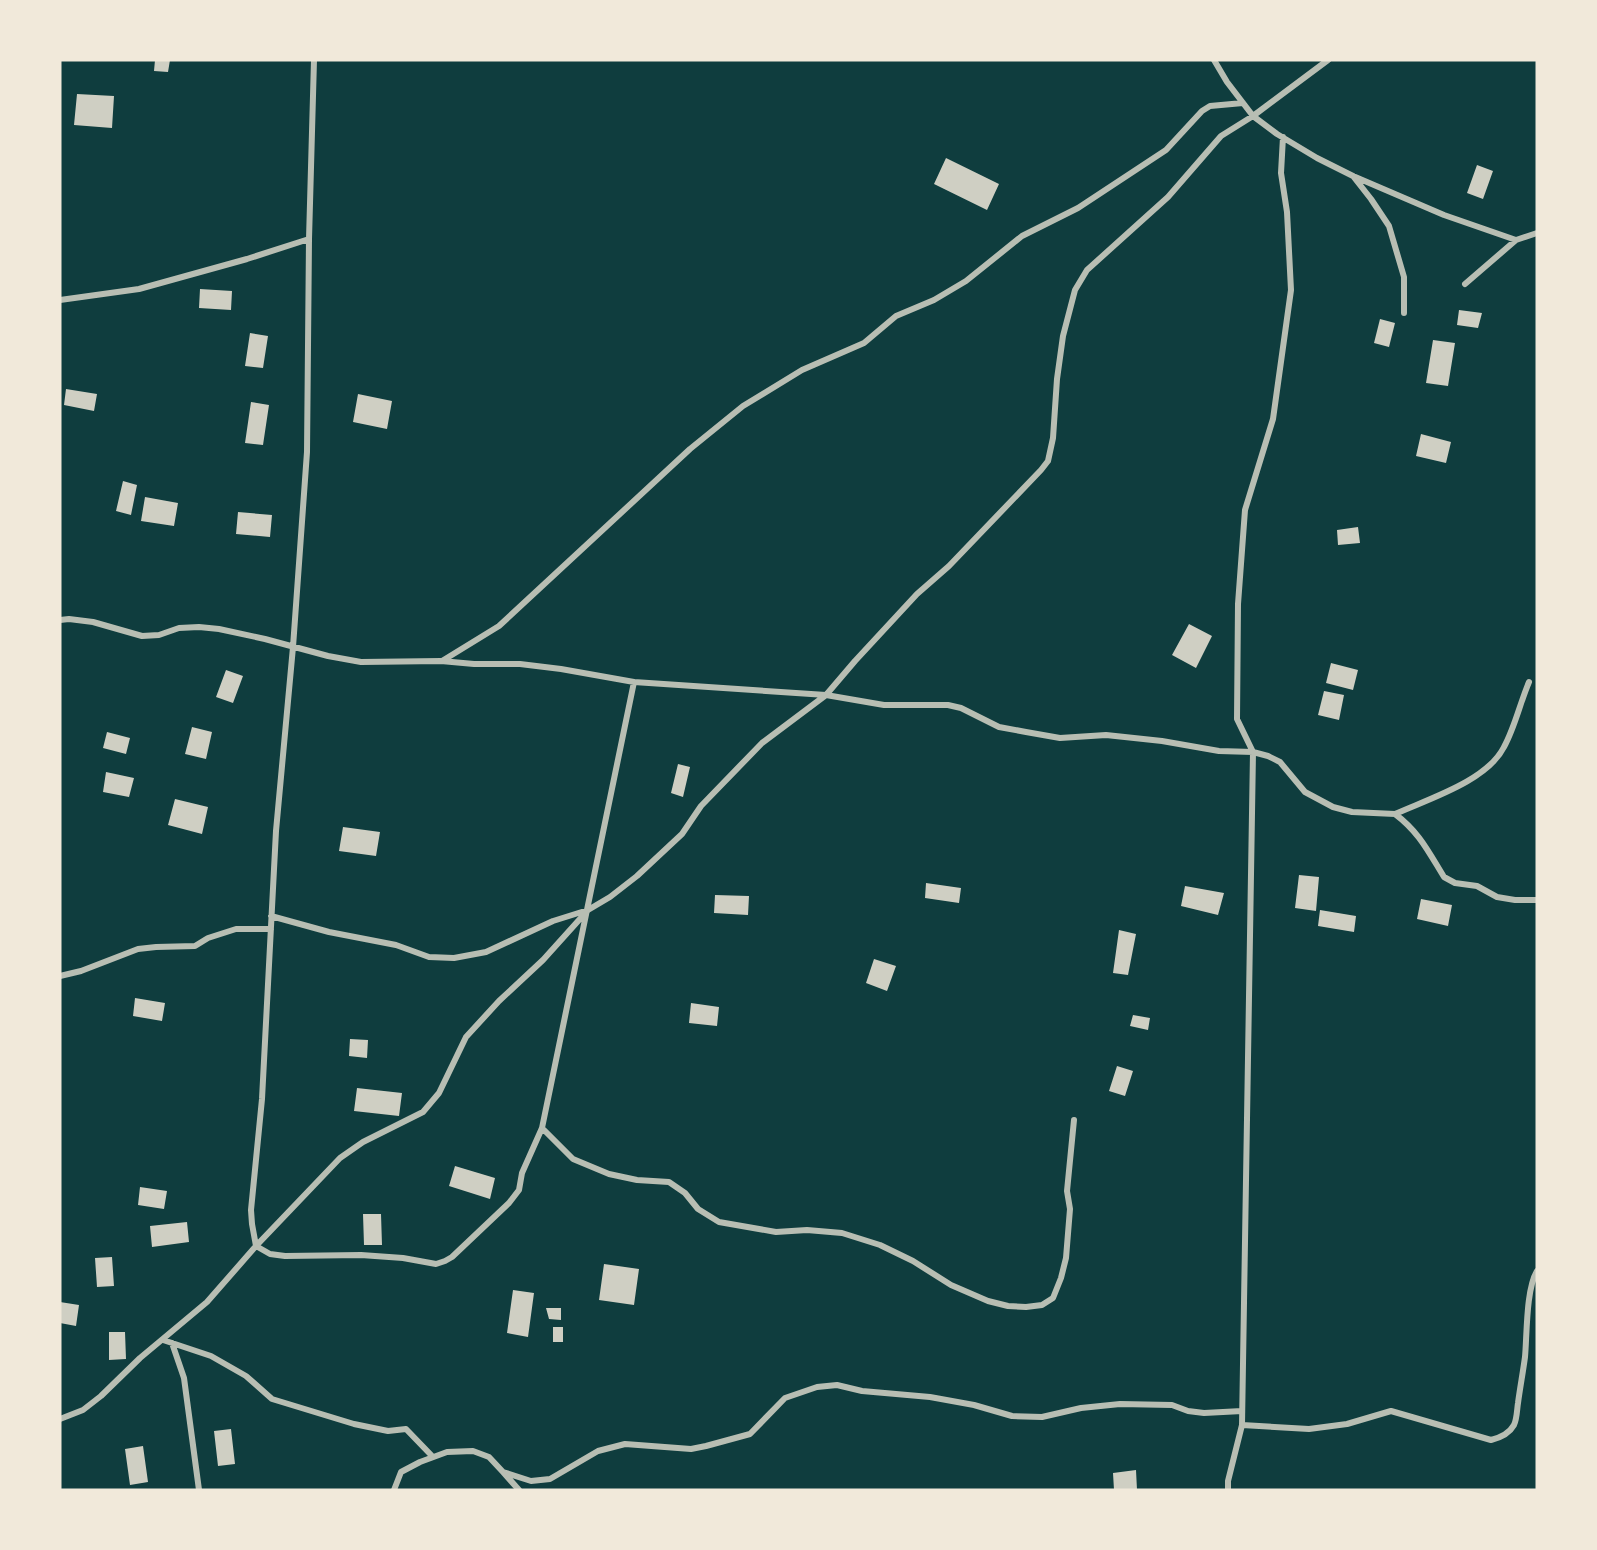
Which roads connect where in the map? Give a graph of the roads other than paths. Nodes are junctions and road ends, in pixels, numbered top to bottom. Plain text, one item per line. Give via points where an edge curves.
1 (314, 60) edge
2 (1214, 60) edge
3 (1328, 60) edge
4 (1243, 103) junction
5 (1253, 116) junction
6 (1282, 137) junction
7 (1353, 176) junction
8 (1537, 233) edge
9 (309, 239) junction
10 (1516, 240) junction
11 (1465, 284) dead end
12 (60, 300) edge
13 (1404, 313) dead end
14 (60, 620) edge
15 (293, 647) junction
16 (441, 661) junction
17 (634, 682) junction
18 (1529, 682) dead end
19 (826, 696) junction
20 (1253, 753) junction
21 (1395, 814) junction
22 (1537, 900) edge
23 (588, 910) junction
24 (271, 916) junction
25 (271, 929) junction
26 (60, 976) edge
27 (1074, 1120) dead end
28 (542, 1128) junction
29 (256, 1246) junction
30 (1537, 1271) edge
31 (164, 1340) junction
32 (172, 1343) junction
33 (1242, 1411) junction
34 (60, 1419) edge
35 (1242, 1425) junction
36 (433, 1456) junction
37 (503, 1472) junction
38 (198, 1490) edge
39 (394, 1490) edge
40 (519, 1490) edge
41 (1228, 1490) edge

1 - 9 street
2 - 4 street
3 - 5 street
4 - 5 street
4 - 16 street via 1210,106 1166,150 1078,208 1022,236 966,281 896,316 864,343 801,370 743,406 690,449 499,627
5 - 6 street
5 - 19 street via 1221,136 1168,197 1087,270 1075,290 1063,336 1048,462 917,594
6 - 7 street
6 - 20 street via 1281,173 1291,290 1273,419 1245,510 1238,604 1237,719
7 - 10 street via 1444,215
7 - 13 street via 1389,226 1404,277
8 - 10 street
9 - 12 street via 139,289
9 - 15 street via 307,452
10 - 11 street
14 - 15 street via 93,622 142,636 179,628 209,628
15 - 16 street via 361,662
15 - 24 street
16 - 17 street via 520,664
17 - 19 street
17 - 23 street
18 - 21 street via 1503,749 1495,759 1476,776
19 - 20 street via 884,705 948,705 999,727 1059,738 1106,735
19 - 23 street via 762,743 661,855
20 - 21 street via 1280,762 1305,792 1333,807
20 - 33 street
21 - 22 street via 1419,836 1449,882 1477,886 1497,897
23 - 24 street via 553,921 486,952 454,958 429,957 396,945
23 - 28 street
23 - 29 street via 466,1037 438,1093 423,1112 340,1158
24 - 25 street
25 - 26 street via 236,929 195,946 138,949
25 - 29 street via 262,1099 251,1210
27 - 28 street via 1066,1258 1061,1278 1053,1298 1042,1305 1026,1307 988,1301 880,1245 842,1233 776,1232 719,1222 669,1182 609,1174 573,1159
28 - 29 street via 514,1197 445,1261 436,1264 361,1255 285,1256
29 - 31 street via 207,1302
30 - 35 street via 1514,1426 1500,1437 1491,1440 1391,1411 1347,1424 1309,1429
31 - 32 street
31 - 34 street via 83,1410
32 - 36 street via 220,1361 246,1376 272,1399 354,1424 388,1431 406,1429
32 - 38 street via 184,1378
33 - 35 street
33 - 37 street via 1204,1413 1152,1403 1082,1408 1042,1417 1012,1416 974,1405 837,1385 785,1398 750,1434 706,1446 691,1449 625,1444 598,1451 550,1479 531,1481
35 - 41 street
36 - 37 street via 473,1451 489,1457
36 - 39 street via 401,1472
37 - 40 street

